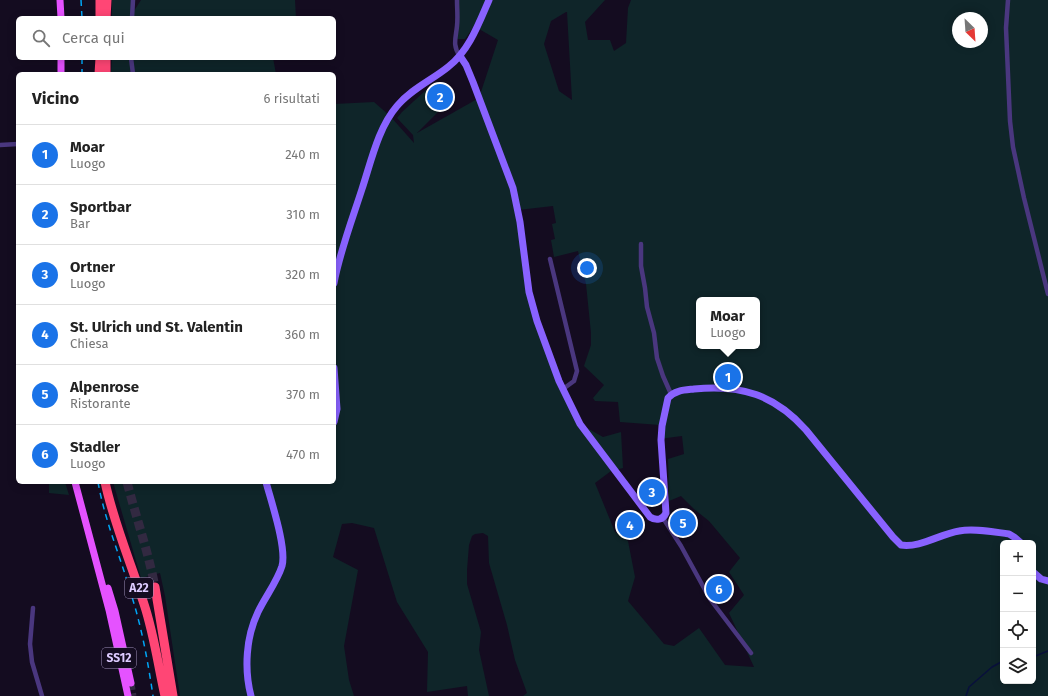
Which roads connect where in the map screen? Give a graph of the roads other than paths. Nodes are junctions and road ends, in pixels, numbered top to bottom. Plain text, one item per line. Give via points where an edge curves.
1 (60, 0) edge
2 (100, 0) edge
3 (107, 0) edge
4 (133, 0) edge
5 (457, 0) edge
6 (489, 0) edge
7 (1008, 0) edge
8 (61, 16) edge
9 (100, 16) edge
10 (106, 16) edge
11 (132, 16) edge
12 (460, 56) junction
13 (61, 60) edge
14 (100, 60) edge
15 (106, 60) edge
16 (131, 60) edge
17 (61, 72) edge
18 (99, 72) edge
19 (106, 72) edge
20 (133, 72) edge
21 (0, 145) edge
22 (16, 145) edge
23 (641, 244) dead end
24 (550, 259) dead end
25 (336, 273) edge
26 (1048, 294) edge
27 (563, 389) junction
28 (671, 394) junction
29 (336, 395) edge
30 (336, 413) edge
31 (74, 484) edge
32 (106, 484) edge
33 (266, 484) edge
34 (663, 518) junction
35 (1018, 540) edge
36 (92, 547) junction
37 (1036, 575) edge
38 (1048, 581) edge
39 (155, 587) tunnel mouth
40 (33, 608) dead end
41 (751, 653) dead end
42 (131, 683) tunnel mouth
43 (127, 695) edge
44 (42, 696) edge
45 (165, 696) edge
46 (173, 696) edge
47 (251, 696) edge

1 - 8 main road
2 - 9 highway
3 - 10 highway
4 - 11 street
5 - 12 street via 454,43
6 - 12 street
7 - 26 street via 1006,28 1013,148
12 - 25 street via 449,67 404,98 390,116 377,146 340,254
12 - 27 street via 466,65 513,188 529,292
13 - 17 main road
14 - 18 highway
15 - 19 highway
16 - 20 street
21 - 22 street
23 - 28 street via 641,266 657,358
24 - 27 street via 577,371 571,385
27 - 34 street via 580,424 648,515 655,520
28 - 34 street via 666,404 661,434 666,509
28 - 35 street via 698,389 738,390 759,395 775,403 799,423 901,545 912,545 951,532 967,530 1009,534
29 - 30 street
31 - 36 main road, SS12
32 - 45 highway, A22 via 118,529 149,618
33 - 47 street via 283,555 282,566 258,612 249,640 247,668
34 - 41 street via 710,599
36 - 42 main road via 101,563 115,611
36 - 43 main road, SS12 via 109,610
37 - 38 street
39 - 46 highway, A22
40 - 44 street via 30,644 32,662

